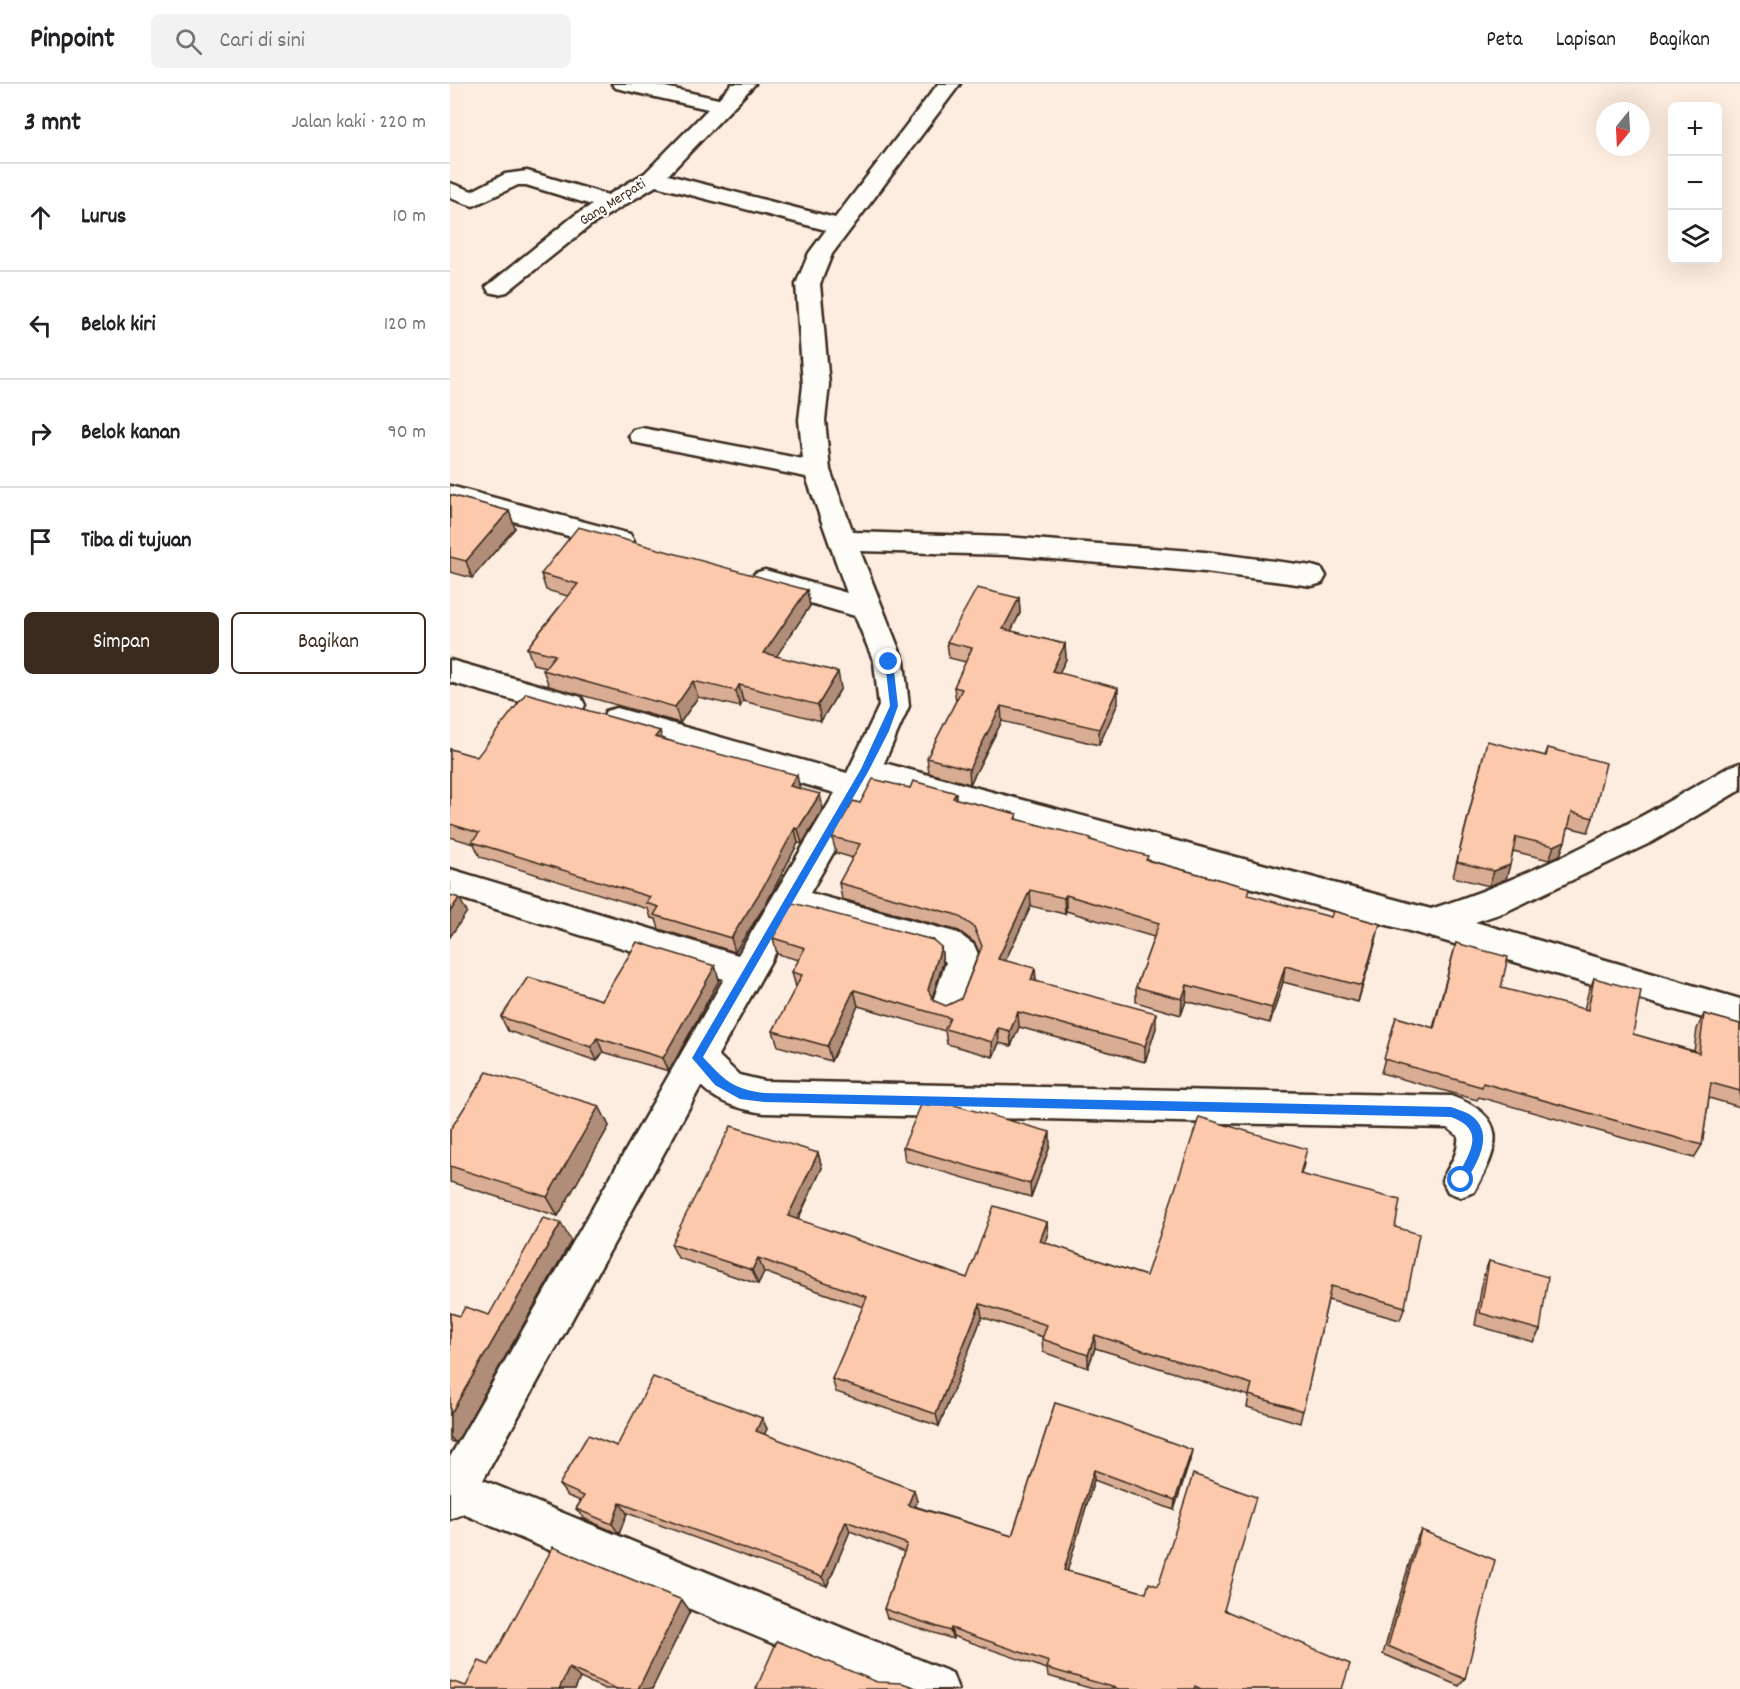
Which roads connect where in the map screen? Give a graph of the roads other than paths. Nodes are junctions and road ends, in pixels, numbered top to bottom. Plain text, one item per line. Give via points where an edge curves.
1 (623, 84) edge
2 (744, 84) edge
3 (949, 84) edge
4 (723, 106) junction
5 (653, 178) junction
6 (450, 190) edge
7 (473, 199) junction
8 (610, 203) junction
9 (450, 209) edge
10 (842, 227) junction
11 (498, 287) dead end
12 (642, 436) dead end
13 (817, 470) junction
14 (450, 495) edge
15 (842, 541) junction
16 (648, 548) edge
17 (745, 575) edge
18 (1312, 576) dead end
19 (867, 609) junction
20 (450, 671) edge
21 (1740, 775) edge
22 (860, 778) junction
23 (450, 882) edge
24 (787, 900) junction
25 (1431, 923) junction
26 (746, 972) junction
27 (949, 1004) edge
28 (1740, 1014) edge
29 (698, 1058) junction
30 (1461, 1180) dead end
31 (453, 1494) edge
32 (936, 1689) edge

1 - 4 street
2 - 4 street, Gang Merpati
3 - 10 street
4 - 5 street, Gang Merpati
5 - 8 street, Gang Merpati
5 - 10 street
6 - 7 street
7 - 8 street via 513,179 527,178
7 - 9 street
8 - 11 street, Gang Merpati
10 - 13 street via 821,253 808,284 816,385 812,420
12 - 13 street
13 - 15 street
14 - 16 street
15 - 18 street via 1006,546 1205,562
15 - 19 street
17 - 19 street
19 - 22 street via 889,662 894,706
20 - 22 street
21 - 25 street via 1641,834 1493,903
22 - 24 street
22 - 25 street
23 - 26 street
24 - 26 street
24 - 27 street via 955,948 964,961
25 - 28 street
26 - 29 street
29 - 30 street via 719,1082 740,1094 764,1097 1451,1112 1466,1117 1479,1141
29 - 31 street
31 - 32 street

